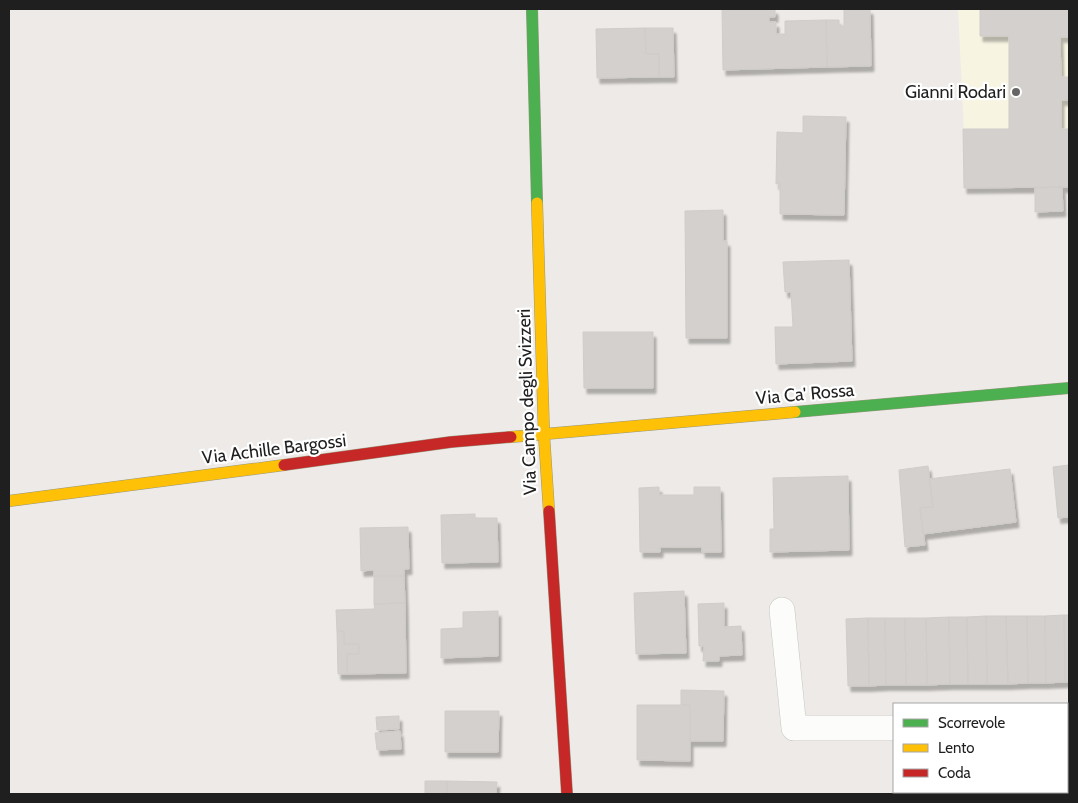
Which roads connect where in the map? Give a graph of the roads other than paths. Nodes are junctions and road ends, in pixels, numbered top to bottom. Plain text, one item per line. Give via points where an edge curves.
1 (532, 9) edge
2 (1069, 388) edge
3 (544, 435) junction
4 (9, 501) edge
5 (782, 610) dead end
6 (893, 728) edge
7 (567, 794) edge

1 - 3 street, Via Campo degli Svizzeri
2 - 3 street, Via Ca' Rossa
3 - 4 street, Via Achille Bargossi via 451,442
3 - 7 street, Via Campo degli Svizzeri
5 - 6 street via 794,728

